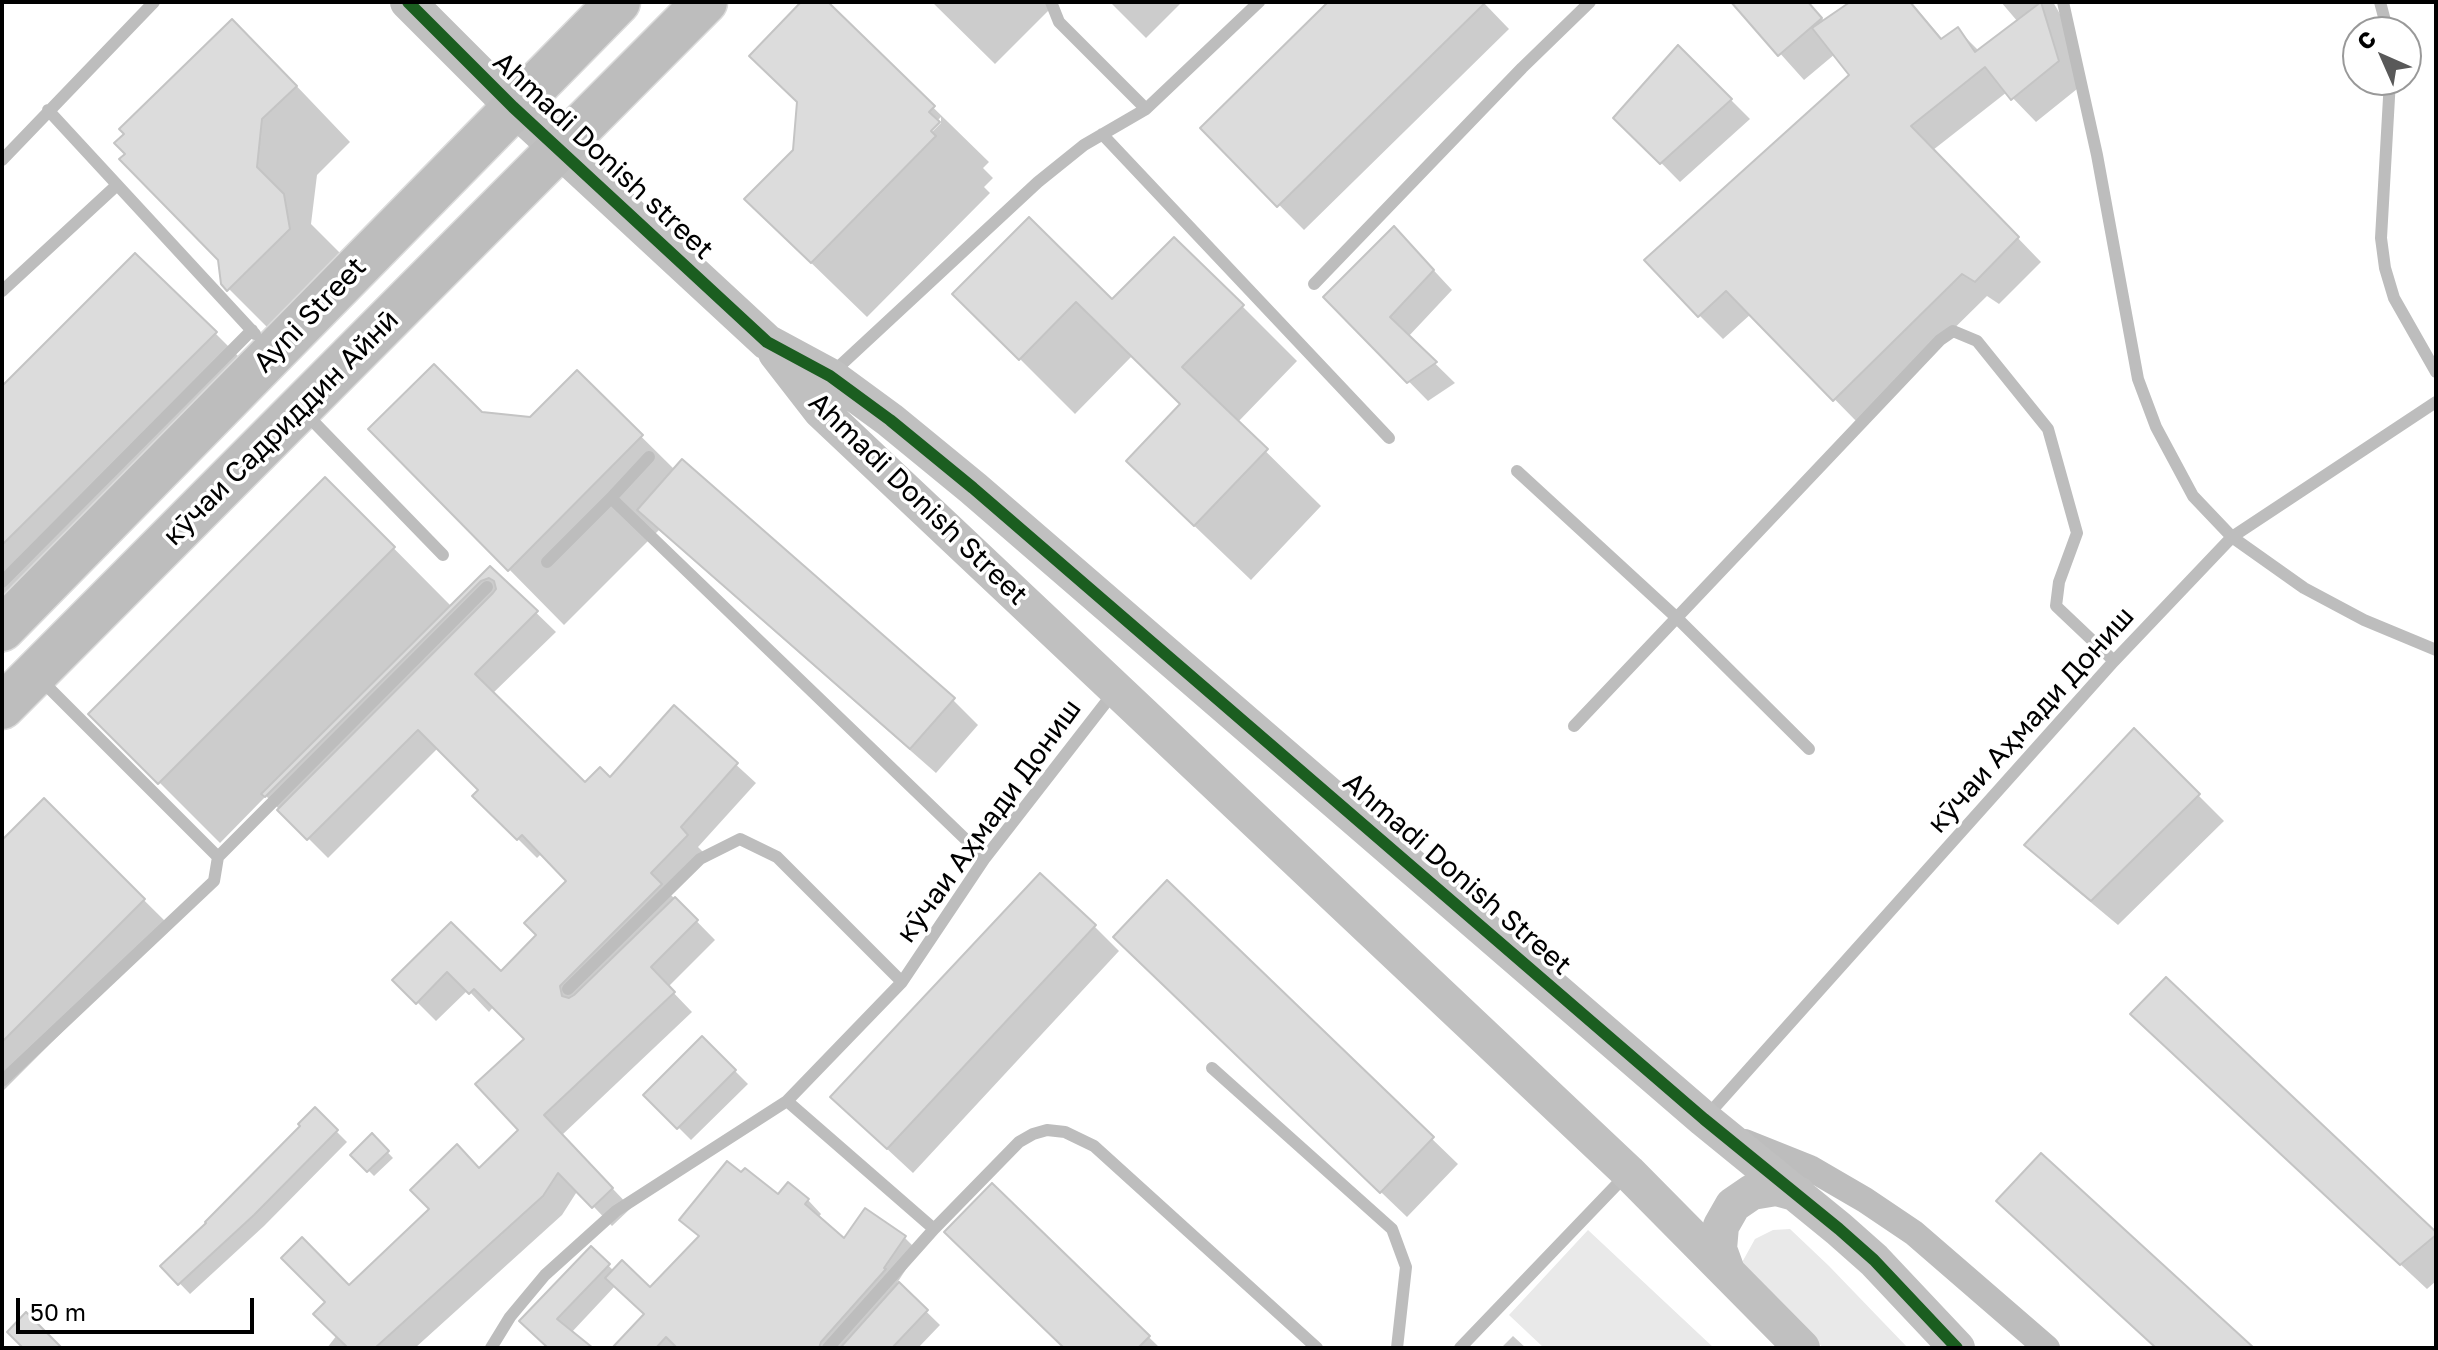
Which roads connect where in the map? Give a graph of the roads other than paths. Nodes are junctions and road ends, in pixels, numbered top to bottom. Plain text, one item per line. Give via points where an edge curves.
1 (154, 2) edge
2 (408, 2) edge
3 (618, 2) edge
4 (705, 2) edge
5 (1051, 2) edge
6 (1259, 2) edge
7 (1590, 2) edge
8 (2063, 2) edge
9 (2389, 96) edge
10 (513, 107) junction
11 (1146, 109) junction
12 (48, 110) junction
13 (1102, 134) junction
14 (560, 149) junction
15 (2, 160) edge
16 (117, 185) junction
17 (1314, 284) dead end
18 (2, 291) edge
19 (262, 342) junction
20 (767, 342) junction
21 (2436, 372) edge
22 (830, 376) junction
23 (2436, 402) edge
24 (301, 409) junction
25 (1389, 438) dead end
26 (649, 457) dead end
27 (1517, 471) dead end
28 (611, 498) junction
29 (2232, 537) junction
30 (443, 555) dead end
31 (547, 562) dead end
32 (2, 582) edge
33 (487, 587) dead end
34 (1677, 618) junction
35 (2, 629) edge
36 (2436, 650) edge
37 (2114, 661) junction
38 (35, 674) junction
39 (1116, 690) junction
40 (2, 707) edge
41 (1574, 726) dead end
42 (1809, 749) dead end
43 (218, 857) junction
44 (985, 858) junction
45 (902, 982) junction
46 (568, 989) dead end
47 (1212, 1068) dead end
48 (2, 1081) edge
49 (787, 1101) junction
50 (1711, 1125) junction
51 (1628, 1172) junction
52 (1798, 1194) junction
53 (934, 1229) junction
54 (1727, 1271) junction
55 (1794, 1343) edge
56 (491, 1348) edge
57 (828, 1348) edge
58 (1317, 1348) edge
59 (1397, 1348) edge
60 (1460, 1348) edge
61 (1957, 1348) edge
62 (2047, 1348) edge

1 - 12 lane
2 - 10 street, Ahmadi Donish street
3 - 10 highway, Ayni Street
4 - 14 highway
5 - 11 lane via 1059,22
6 - 11 lane
7 - 17 lane
8 - 29 lane via 2138,379 2156,427 2193,496
9 - 21 lane via 2381,238 2385,268 2394,298
10 - 14 street, Ahmadi Donish street
10 - 19 highway, Ayni Street
11 - 13 lane
12 - 15 lane
12 - 16 lane
13 - 22 lane via 1038,182
13 - 25 lane
14 - 20 street, Ahmadi Donish street
14 - 24 highway, кӯчаи Садриддин Айнӣ
16 - 18 lane
16 - 19 lane
19 - 32 lane
19 - 35 highway, Ayni Street
20 - 22 street, Ahmadi Donish Street
20 - 39 street, Ahmadi Donish Street via 821,411
22 - 50 street, Ahmadi Donish Street via 973,488
23 - 29 lane, кӯчаи Аҳмади Дониш
24 - 30 lane
24 - 38 highway, кӯчаи Садриддин Айнӣ
26 - 28 lane
27 - 34 lane
28 - 31 lane
28 - 44 lane
29 - 36 lane via 2304,588
29 - 37 lane, кӯчаи Аҳмади Дониш
33 - 43 lane
34 - 37 lane via 1953,331 1977,341 2048,429 2077,533 2056,606
34 - 41 lane
34 - 42 lane
37 - 50 lane, кӯчаи Аҳмади Дониш
38 - 40 highway, кӯчаи Садриддин Айнӣ
38 - 43 lane
39 - 44 lane, кӯчаи Аҳмади Дониш
39 - 51 street, Ahmadi Donish Street
43 - 48 lane via 214,881
44 - 45 lane, кӯчаи Аҳмади Дониш
45 - 46 lane via 777,857 740,839 700,859
45 - 49 lane, кӯчаи Аҳмади Дониш
47 - 59 lane via 1392,1229 1406,1267
49 - 53 lane
49 - 56 lane, кӯчаи Аҳмади Дониш via 616,1211 545,1275
50 - 52 street, Ahmadi Donish Street
50 - 62 street via 1810,1168 1865,1200 1914,1233
51 - 54 street, Ahmadi Donish Street
51 - 60 lane
52 - 54 street via 1776,1188 1752,1192 1733,1205 1721,1226 1719,1249
52 - 61 street, Ahmadi Donish Street via 1874,1260
53 - 57 lane
53 - 58 lane via 1019,1142 1047,1130 1065,1132 1094,1146
54 - 55 street, Ahmadi Donish Street

